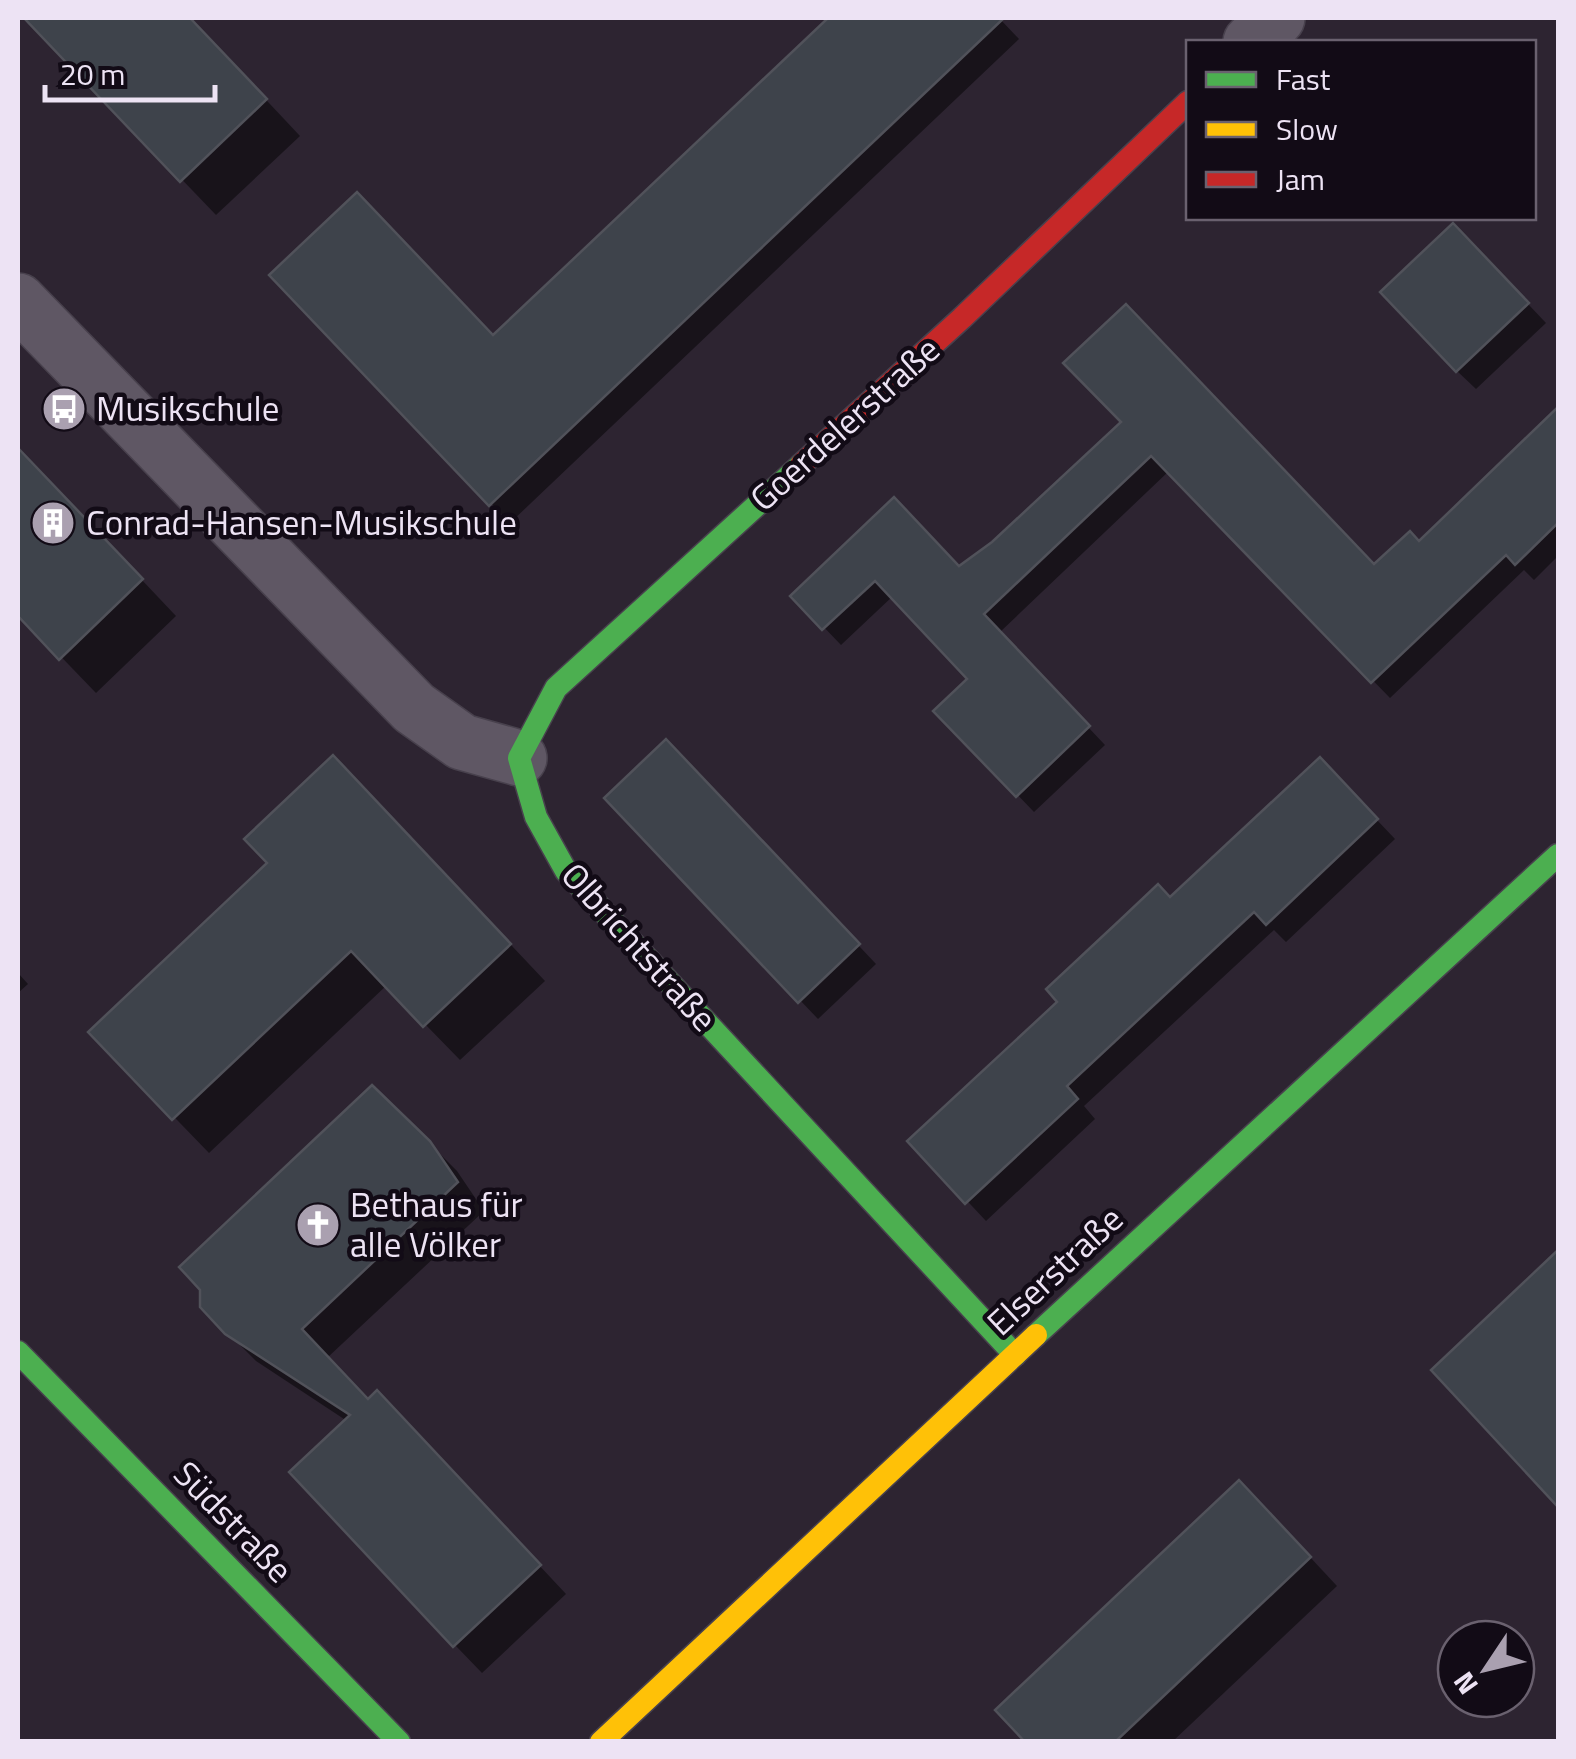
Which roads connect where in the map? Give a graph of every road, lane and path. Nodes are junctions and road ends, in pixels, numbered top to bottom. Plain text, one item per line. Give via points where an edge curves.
1 (1277, 18) edge
2 (1253, 40) edge
3 (1186, 104) edge
4 (18, 301) edge
5 (519, 758) junction
6 (1558, 855) edge
7 (18, 1352) edge
8 (1015, 1354) junction
9 (399, 1742) edge
10 (602, 1742) edge

1 - 2 street
3 - 5 street, Goerdelerstraße via 556,688
4 - 5 street via 414,708 462,742
5 - 8 street, Olbrichtstraße via 536,817 566,870
6 - 8 street, Elserstraße
7 - 9 street, Südstraße
8 - 10 street, Elserstraße

